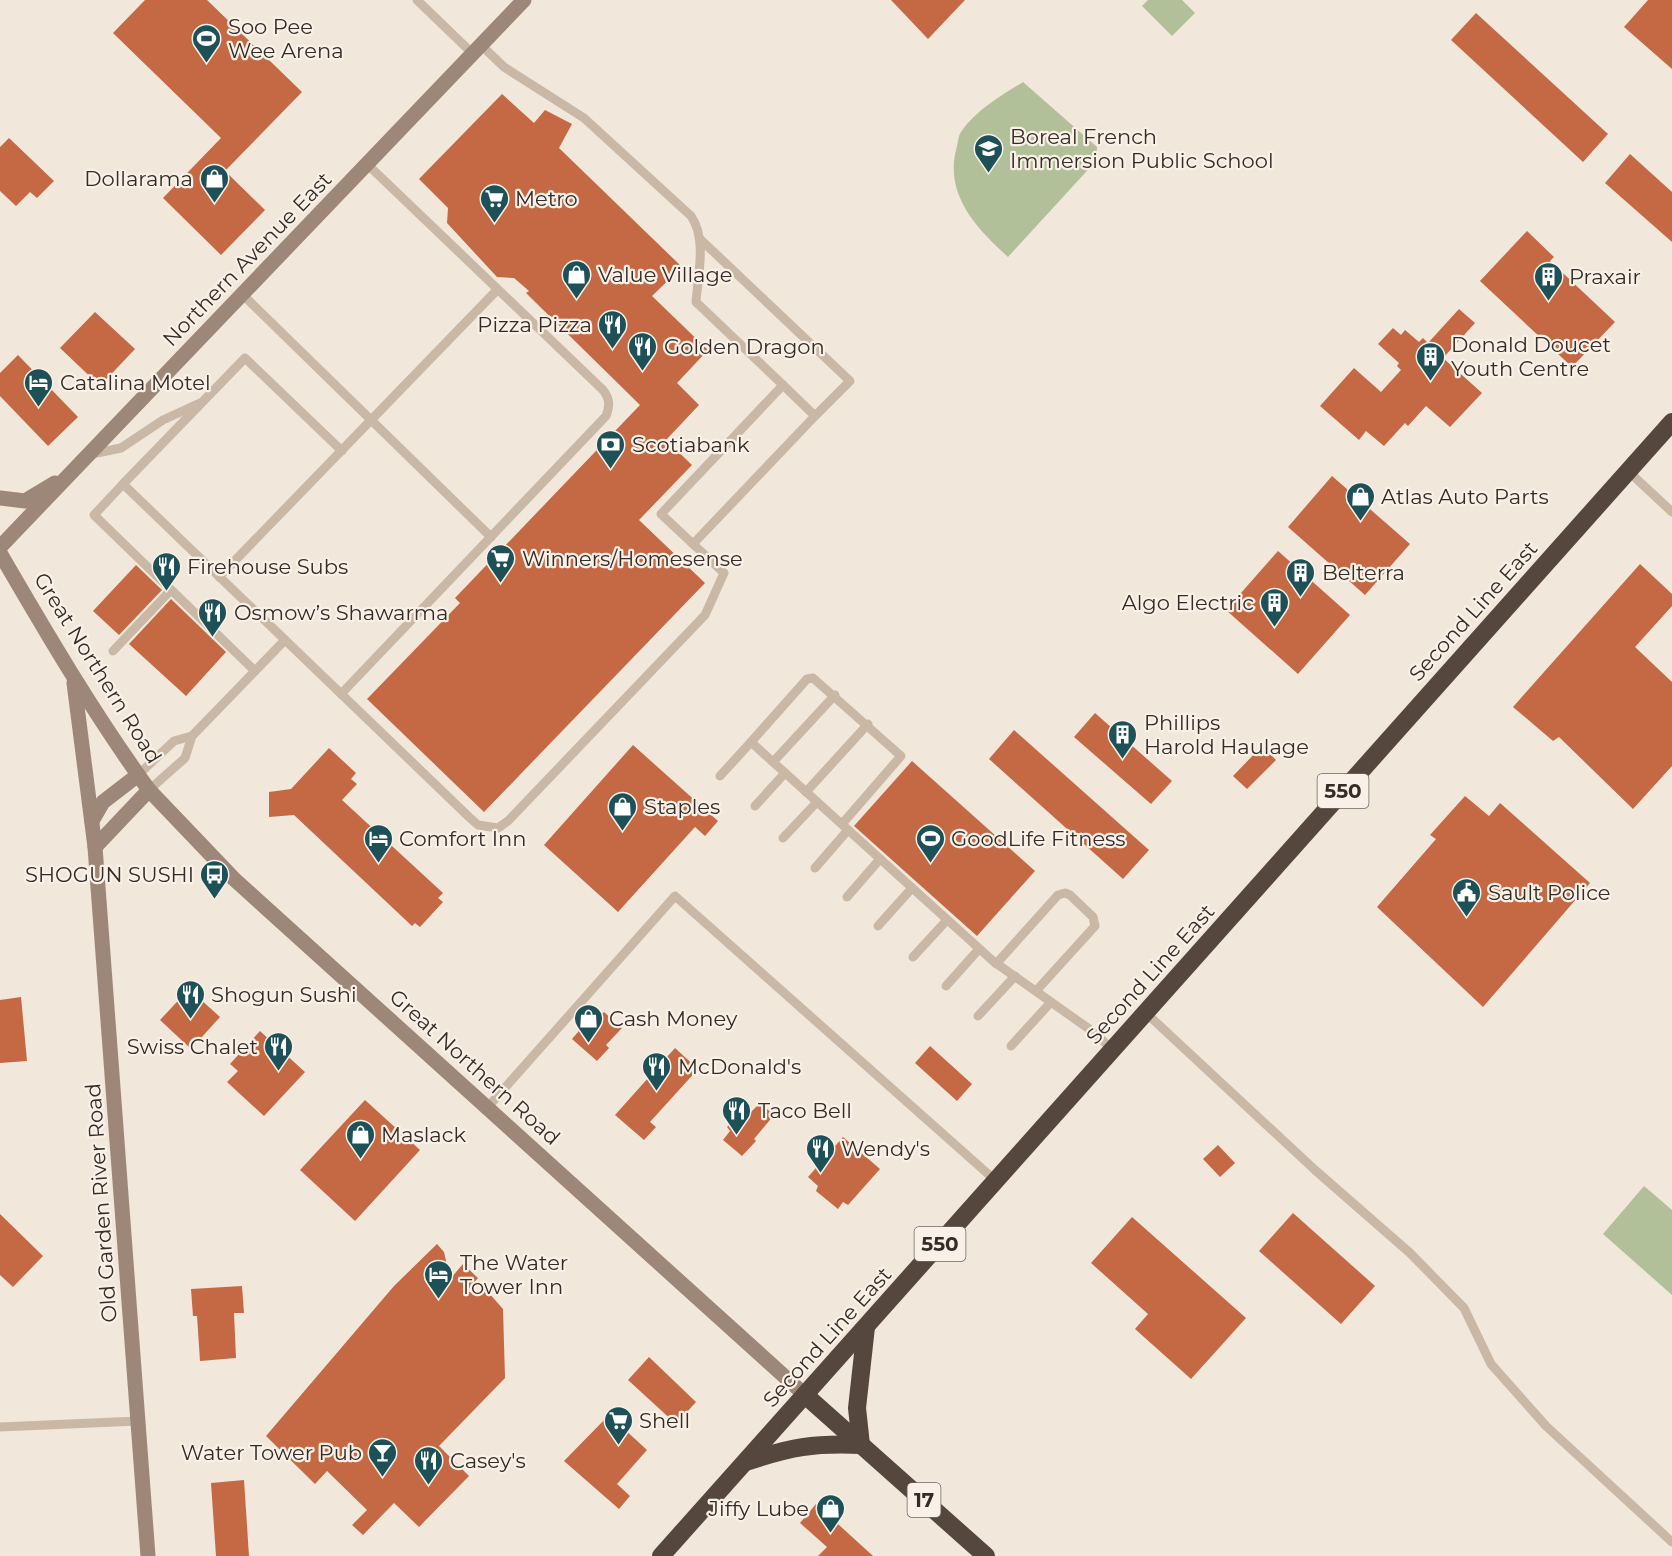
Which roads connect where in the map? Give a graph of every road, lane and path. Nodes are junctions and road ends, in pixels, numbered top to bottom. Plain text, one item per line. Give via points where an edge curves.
1 (417, 0) edge
2 (522, 1) edge
3 (477, 49) junction
4 (367, 164) junction
5 (700, 239) junction
6 (497, 290) junction
7 (242, 294) junction
8 (783, 385) junction
9 (202, 403) junction
10 (815, 416) junction
11 (370, 422) junction
12 (1672, 422) edge
13 (342, 451) junction
14 (89, 454) junction
15 (1628, 471) junction
16 (73, 472) junction
17 (123, 484) junction
18 (0, 498) edge
19 (1672, 512) edge
20 (491, 537) junction
21 (693, 544) junction
22 (0, 547) edge
23 (0, 553) edge
24 (219, 577) junction
25 (171, 590) junction
26 (285, 640) junction
27 (113, 651) dead end
28 (255, 671) junction
29 (74, 681) junction
30 (341, 694) junction
31 (836, 695) junction
32 (868, 724) junction
33 (192, 736) junction
34 (751, 742) junction
35 (773, 762) junction
36 (785, 773) junction
37 (138, 775) junction
38 (720, 776) dead end
39 (149, 790) junction
40 (806, 792) junction
41 (817, 802) junction
42 (755, 806) dead end
43 (92, 820) junction
44 (845, 827) junction
45 (783, 838) dead end
46 (95, 847) junction
47 (880, 859) junction
48 (815, 868) dead end
49 (912, 888) junction
50 (847, 897) dead end
51 (947, 920) junction
52 (878, 926) dead end
53 (979, 949) junction
54 (913, 957) dead end
55 (996, 963) junction
56 (1015, 976) junction
57 (946, 986) dead end
58 (1036, 992) junction
59 (1052, 1002) junction
60 (1146, 1013) junction
61 (978, 1016) dead end
62 (1011, 1046) dead end
63 (1113, 1050) junction
64 (487, 1108) junction
65 (996, 1181) junction
66 (866, 1327) junction
67 (806, 1395) junction
68 (138, 1421) junction
69 (0, 1427) edge
70 (861, 1445) junction
71 (744, 1462) junction
72 (1672, 1542) edge
73 (148, 1556) edge
74 (661, 1556) edge
75 (986, 1556) edge

1 - 3 lane
2 - 3 main road, Northern Avenue East
3 - 4 main road, Northern Avenue East
3 - 5 lane via 584,118 691,216
4 - 6 lane
4 - 7 main road, Northern Avenue East
5 - 8 lane via 696,302
5 - 10 lane via 850,381
6 - 11 lane
6 - 20 lane via 603,390 610,406 606,416
7 - 11 lane
7 - 14 main road, Northern Avenue East
8 - 10 lane
8 - 21 lane via 661,514
9 - 13 lane via 245,358
9 - 14 lane via 164,420 121,448
9 - 17 lane
10 - 21 lane
11 - 13 lane
11 - 20 lane
12 - 15 highway, Second Line East / 550
13 - 24 lane
14 - 16 main road, Northern Avenue East
15 - 19 lane
15 - 60 highway, Second Line East / 550
16 - 18 main road via 25,501
16 - 22 main road, Northern Avenue East
17 - 24 lane
17 - 25 lane via 94,515
20 - 30 lane
21 - 30 lane via 724,573 705,615 498,828 478,825
23 - 29 main road, Great Northern Road
24 - 26 lane
25 - 27 lane
25 - 28 lane
26 - 28 lane
26 - 30 lane
28 - 33 lane
29 - 37 main road, Great Northern Road
29 - 43 main road, Old Garden River Road
31 - 32 lane
31 - 34 lane via 816,678 807,679
31 - 35 lane
32 - 40 lane
32 - 44 lane via 901,756
33 - 37 lane via 174,741
33 - 39 lane via 184,758
34 - 35 lane
34 - 38 lane
35 - 36 lane
36 - 40 lane
36 - 42 lane
37 - 39 main road, Great Northern Road
37 - 43 main road via 103,802
39 - 46 main road
39 - 64 main road, Great Northern Road via 234,879
40 - 41 lane
41 - 44 lane
41 - 45 lane
43 - 46 main road, Old Garden River Road
44 - 47 lane
44 - 48 lane
46 - 68 main road, Old Garden River Road
47 - 49 lane
47 - 50 lane
49 - 51 lane
49 - 52 lane
51 - 53 lane
51 - 54 lane
53 - 55 lane
53 - 57 lane
55 - 56 lane
55 - 58 lane via 1058,895 1070,895 1092,917 1095,926
56 - 58 lane
56 - 61 lane
58 - 59 lane
59 - 62 lane
59 - 63 lane
60 - 63 highway, Second Line East / 550
60 - 72 lane via 1410,1253 1464,1308 1491,1364 1546,1426
63 - 65 highway, Second Line East / 550
64 - 65 lane via 675,896
64 - 67 main road, Great Northern Road
65 - 66 highway, Second Line East / 550
66 - 67 highway, Second Line East / 550
66 - 70 highway via 857,1408
67 - 70 highway, Great Northern Road / 17
67 - 71 highway, Second Line East
68 - 69 lane
68 - 73 main road, Old Garden River Road
70 - 71 highway via 794,1446
70 - 75 highway, Great Northern Road / 17
71 - 74 highway, Second Line East

